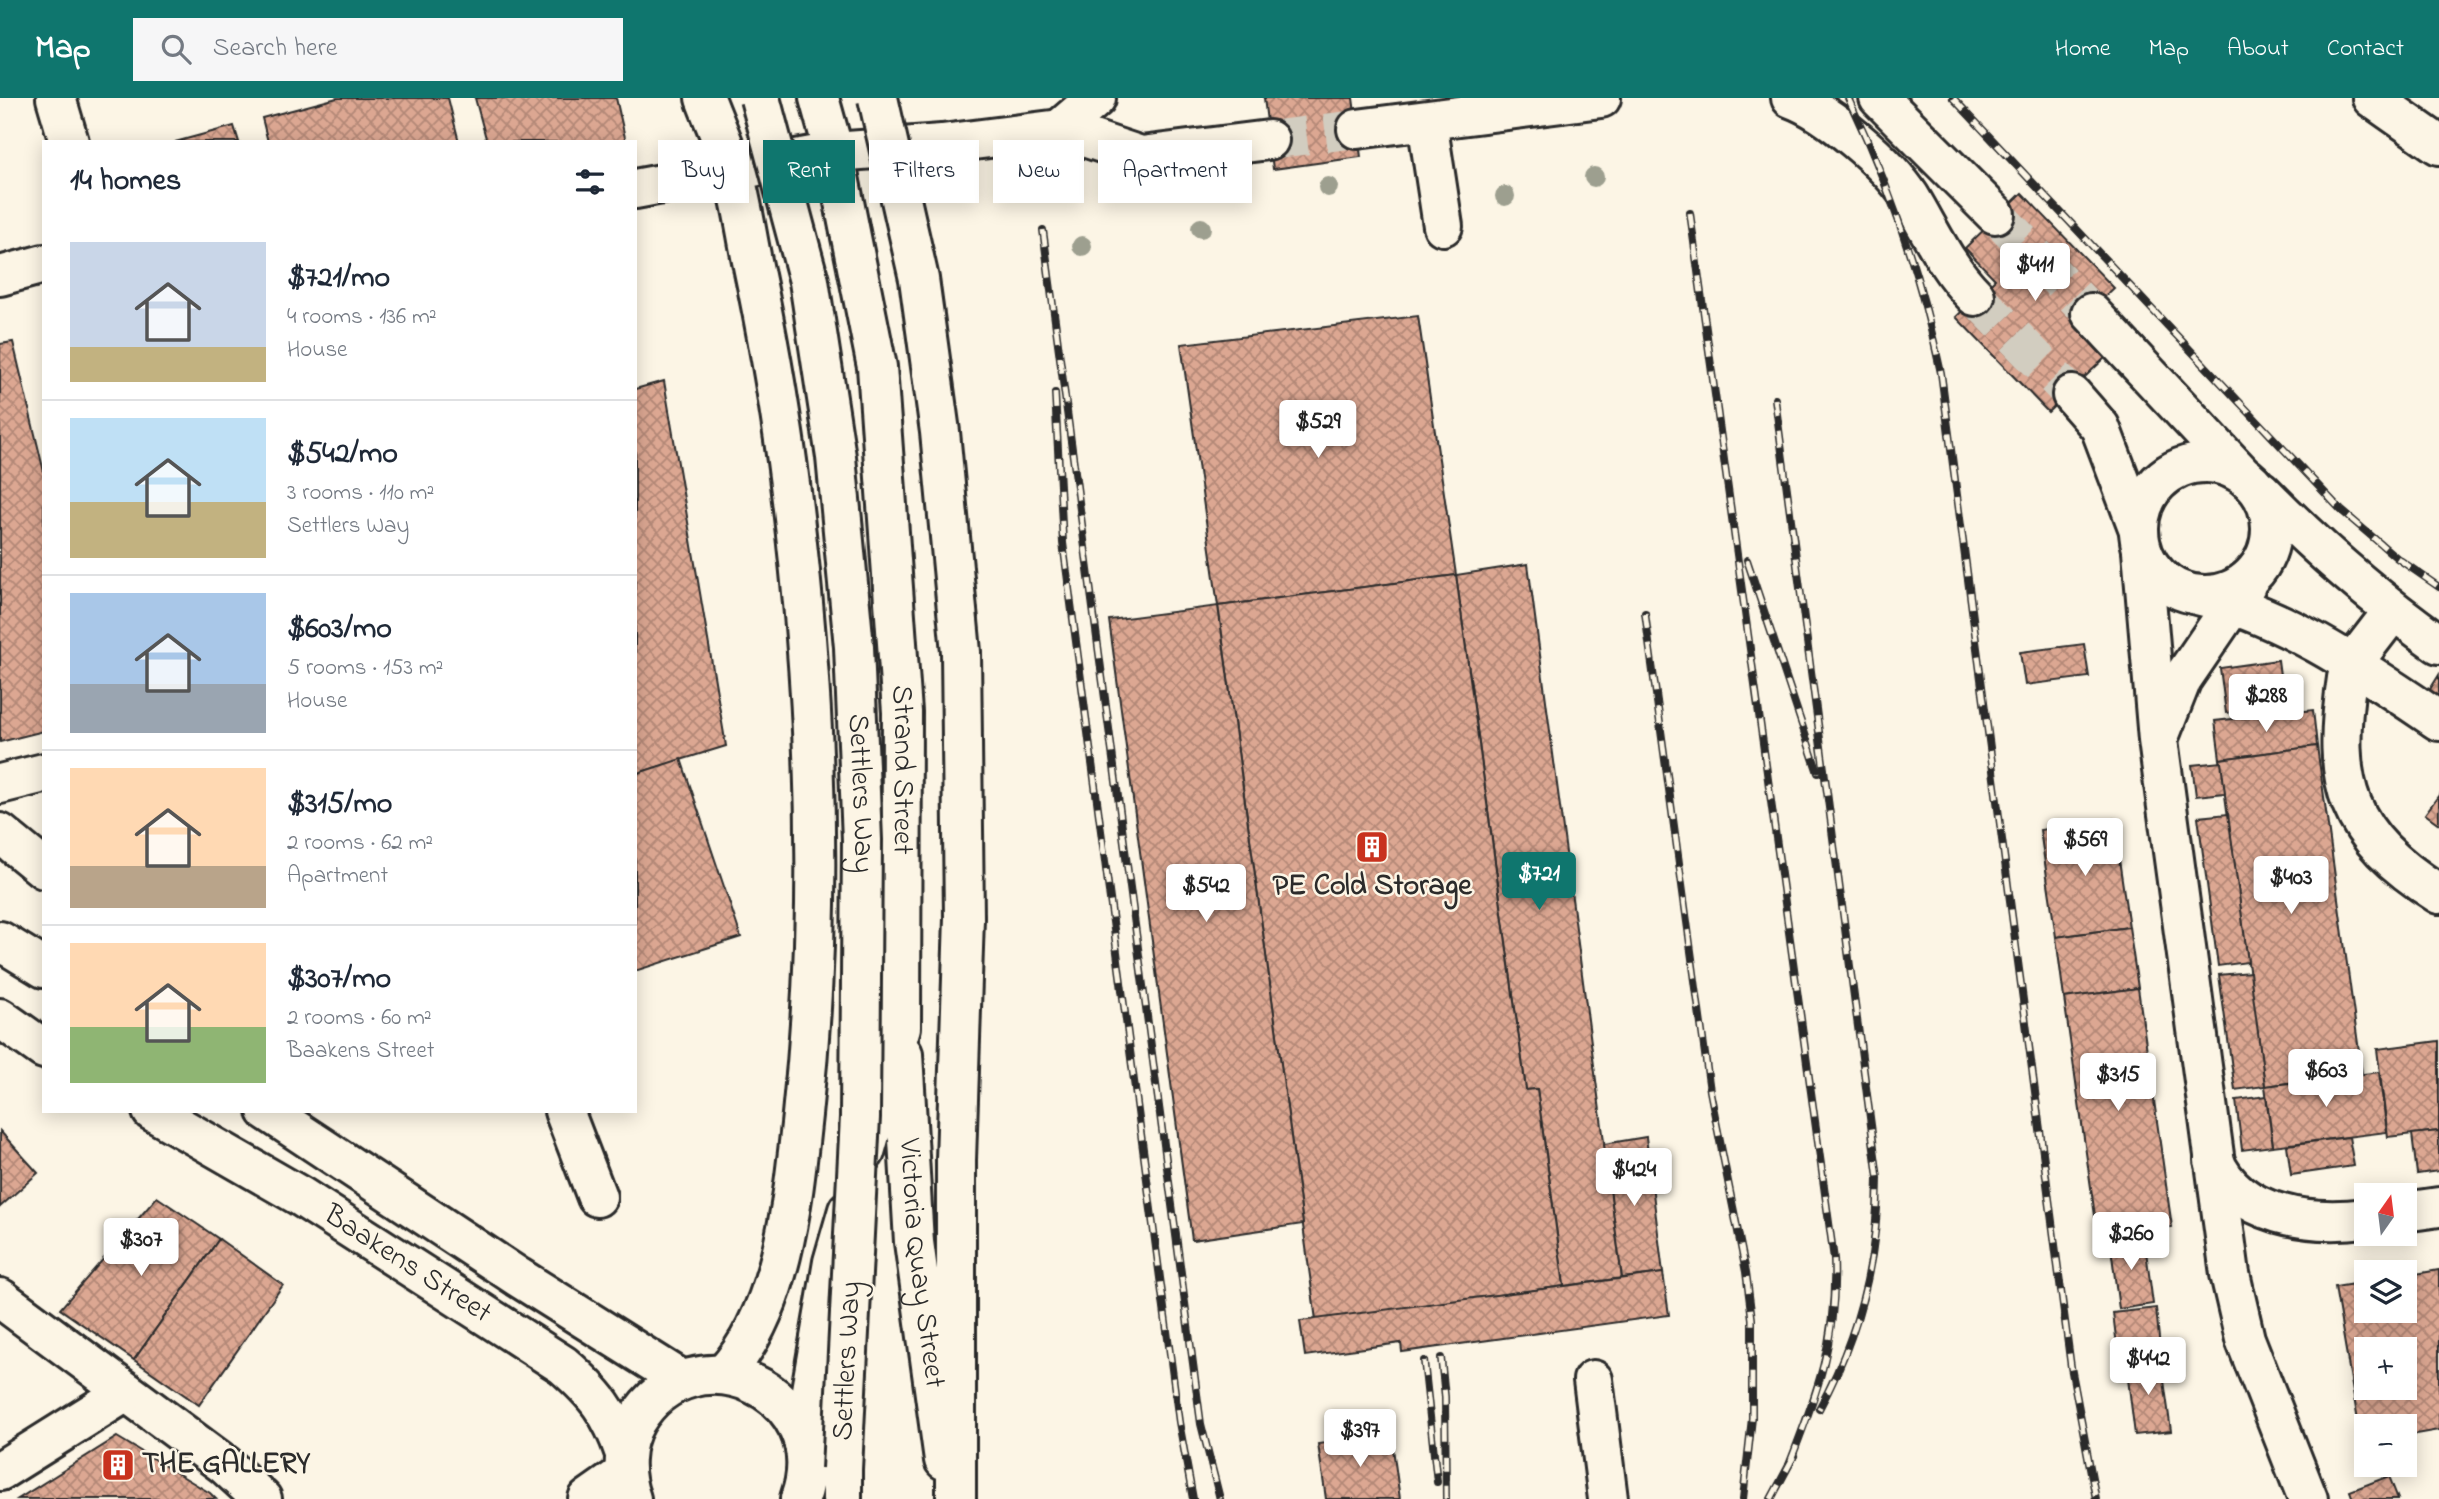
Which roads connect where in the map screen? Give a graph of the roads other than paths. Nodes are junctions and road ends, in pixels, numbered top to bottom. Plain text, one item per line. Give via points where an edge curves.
1 (56, 98) edge
2 (705, 98) edge
3 (760, 98) edge
4 (819, 98) edge
5 (878, 98) edge
6 (1097, 98) edge
7 (1601, 98) edge
8 (1791, 98) edge
9 (1879, 98) edge
10 (2372, 98) edge
11 (1427, 121) junction
12 (1060, 129) junction
13 (1357, 129) tunnel mouth
14 (68, 140) edge
15 (721, 140) edge
16 (831, 140) edge
17 (1269, 140) tunnel mouth
18 (2439, 145) edge
19 (855, 150) edge
20 (658, 185) edge
21 (637, 189) edge
22 (740, 203) edge
23 (844, 203) edge
24 (1994, 214) tunnel mouth
25 (1443, 226) dead end
26 (42, 265) edge
27 (0, 276) edge
28 (1975, 296) tunnel mouth
29 (2091, 313) tunnel mouth
30 (2072, 395) tunnel mouth
31 (2249, 480) junction
32 (2140, 540) junction
33 (2260, 566) junction
34 (2186, 592) junction
35 (2232, 603) junction
36 (2393, 611) junction
37 (2439, 643) edge
38 (2353, 663) junction
39 (2439, 721) edge
40 (2158, 740) junction
41 (42, 774) edge
42 (0, 784) edge
43 (0, 833) edge
44 (42, 867) edge
45 (2439, 894) edge
46 (0, 941) edge
47 (42, 967) edge
48 (0, 1018) edge
49 (901, 1027) junction
50 (42, 1048) edge
51 (155, 1113) edge
52 (270, 1113) edge
53 (565, 1113) edge
54 (2214, 1158) junction
55 (597, 1197) dead end
56 (2439, 1207) edge
57 (2417, 1210) edge
58 (2354, 1219) edge
59 (0, 1298) edge
60 (724, 1374) junction
61 (682, 1380) junction
62 (1593, 1380) dead end
63 (126, 1392) junction
64 (803, 1437) junction
65 (0, 1471) edge
66 (627, 1475) edge
67 (262, 1499) edge
68 (588, 1499) edge
69 (800, 1499) edge
70 (842, 1499) edge
71 (949, 1499) edge
72 (956, 1499) edge
73 (1608, 1499) edge
74 (2308, 1499) edge

1 - 14 main road
2 - 15 main road
3 - 70 main road, Settlers Way, bridge via 809,281 836,457 854,646 862,840 860,1117
4 - 16 main road, Strand Street
5 - 72 main road, bridge via 919,279 940,432 961,652 964,918 956,1160
6 - 12 main road
7 - 11 main road
8 - 28 main road via 1820,112 1892,176 1908,194 1943,258
9 - 24 main road
10 - 18 main road
11 - 13 main road
11 - 25 main road
12 - 17 main road via 1141,156
12 - 19 main road
20 - 21 main road
22 - 60 main road via 776,377 803,583 814,765 816,913 810,1042 796,1172 782,1248 756,1331
23 - 49 main road, Strand Street via 877,367 902,712
26 - 27 main road
29 - 31 main road
30 - 32 main road via 2100,427
31 - 32 main road via 2213,463 2169,473 2152,488 2142,508
31 - 33 main road via 2272,523
31 - 36 main road via 2318,549
32 - 34 main road via 2152,569
32 - 40 main road
33 - 34 main road via 2227,592
33 - 35 main road
34 - 35 main road
35 - 38 main road
35 - 40 main road via 2182,678
36 - 37 main road
36 - 38 main road
38 - 39 main road
38 - 45 main road via 2347,678 2344,719 2344,779 2353,811 2385,856
40 - 54 main road
41 - 42 main road
43 - 44 main road
46 - 47 main road
48 - 50 main road
49 - 64 main road, Strand Street via 833,1262
49 - 71 main road, Victoria Quay Street via 914,1242
51 - 66 main road, Baakens Street via 300,1196 563,1366 593,1392 614,1422
52 - 61 main road, Baakens Street
53 - 55 main road
54 - 58 main road via 2221,1178 2233,1191 2278,1211 2311,1221
54 - 74 main road via 2236,1310
56 - 57 main road
59 - 63 main road
60 - 61 main road
60 - 64 main road via 773,1394 791,1413
61 - 66 main road via 643,1409 631,1430
62 - 73 main road
63 - 65 main road
63 - 67 main road via 225,1465
64 - 69 main road via 807,1467
66 - 68 main road

